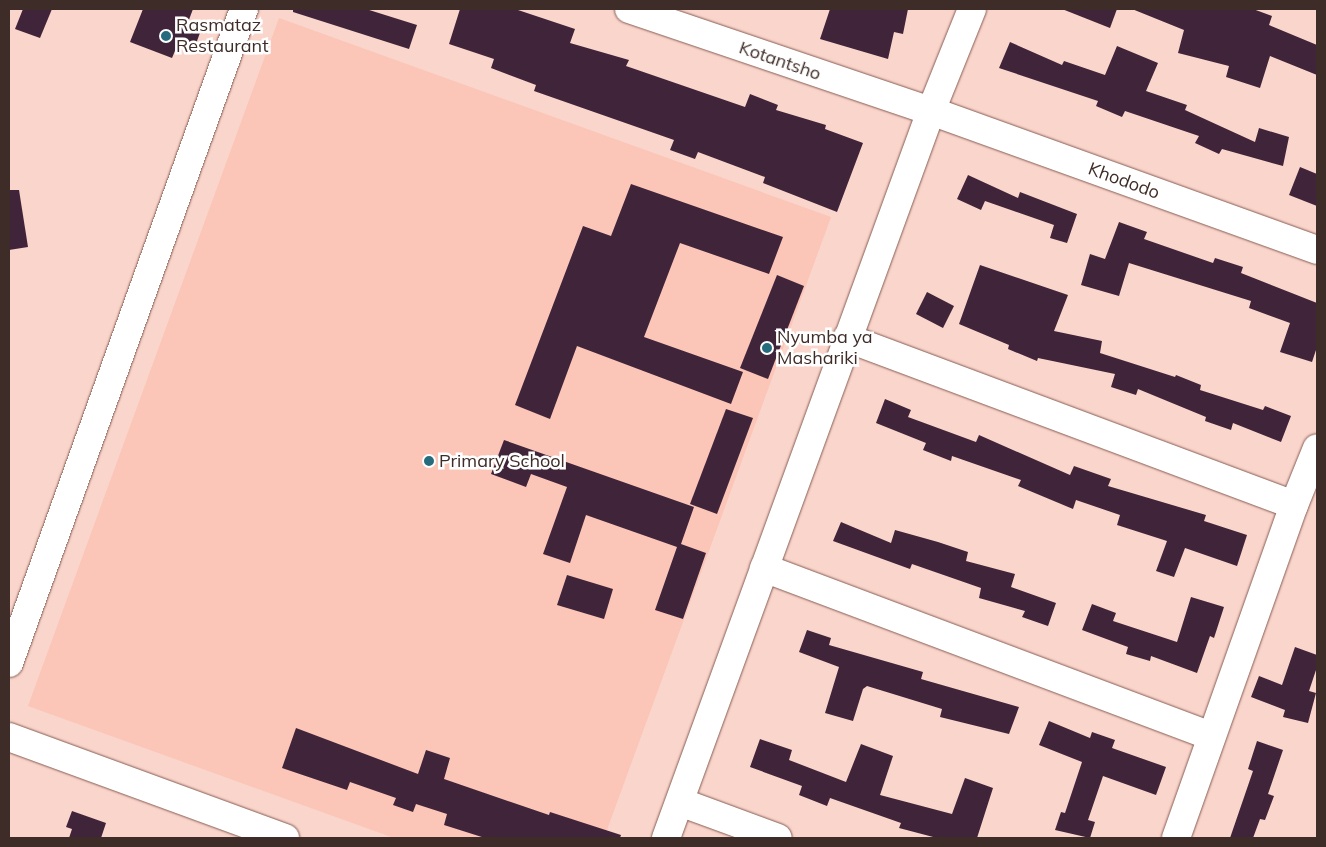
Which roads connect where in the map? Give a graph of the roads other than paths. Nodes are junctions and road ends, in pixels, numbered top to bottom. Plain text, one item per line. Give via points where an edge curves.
1 (244, 9) edge
2 (629, 9) edge
3 (972, 9) edge
4 (681, 18) edge
5 (931, 111) junction
6 (1317, 250) edge
7 (847, 338) junction
8 (1317, 448) edge
9 (1294, 505) junction
10 (764, 568) junction
11 (9, 663) edge
12 (1212, 736) junction
13 (9, 737) edge
14 (680, 802) junction
15 (285, 838) edge
16 (666, 838) edge
17 (778, 838) edge
18 (1176, 838) edge

1 - 11 street
2 - 4 street, Kotantsho
3 - 5 street
4 - 5 street, Kotantsho
5 - 6 street, Khododo
5 - 7 street
7 - 9 street
7 - 10 street
8 - 9 street
9 - 12 street
10 - 12 street
10 - 14 street
12 - 18 street
13 - 15 street
14 - 16 street
14 - 17 street

